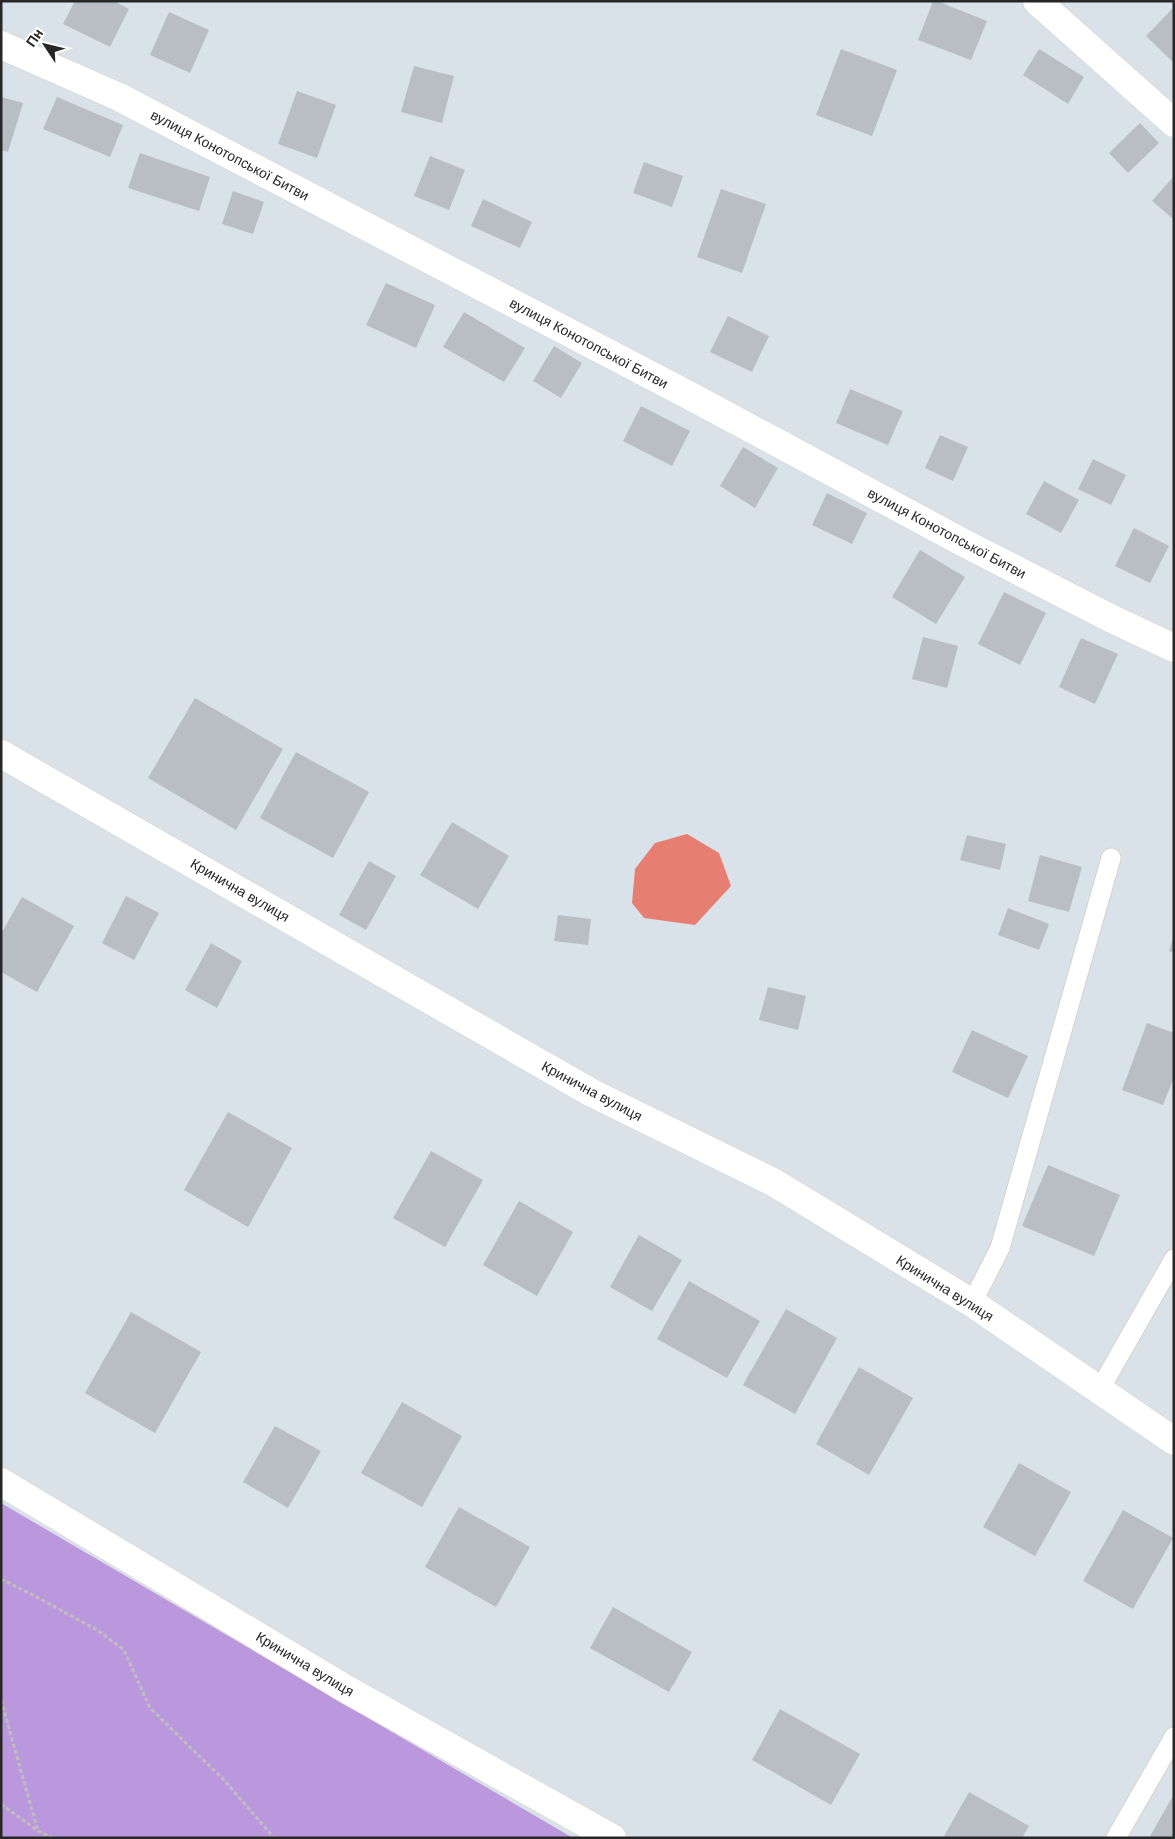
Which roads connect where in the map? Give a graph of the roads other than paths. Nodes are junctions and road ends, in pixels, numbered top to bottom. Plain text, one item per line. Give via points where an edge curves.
1 (1037, 1) edge
2 (1, 45) edge
3 (1174, 123) edge
4 (1174, 648) edge
5 (1, 754) edge
6 (1111, 858) dead end
7 (1174, 1259) edge
8 (972, 1303) junction
9 (1100, 1389) junction
10 (1174, 1441) edge
11 (1, 1482) edge
12 (1174, 1738) edge
13 (612, 1838) edge
14 (1116, 1838) edge

1 - 3 street
2 - 4 street, вулиця Конотопської Битви via 120,97 971,546
5 - 8 street, Кринична вулиця via 592,1093 773,1182
6 - 8 lane via 1000,1248
7 - 9 lane
8 - 9 street, Кринична вулиця
9 - 10 street, Кринична вулиця
11 - 13 street, Кринична вулиця via 346,1689
12 - 14 lane

